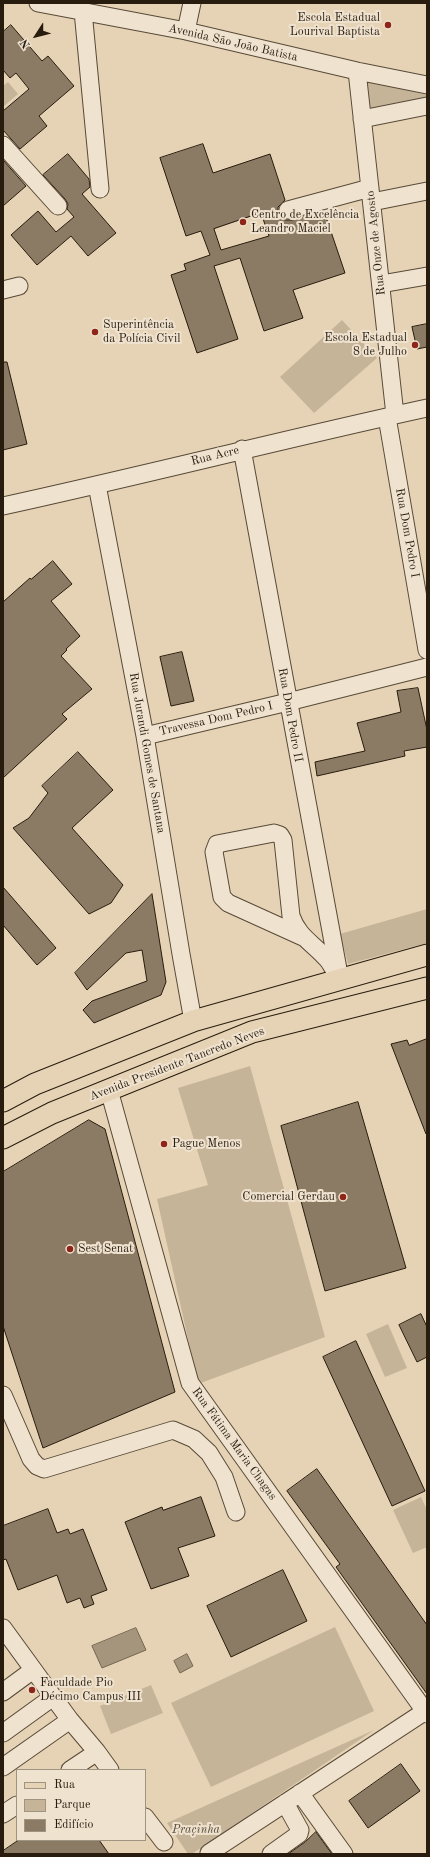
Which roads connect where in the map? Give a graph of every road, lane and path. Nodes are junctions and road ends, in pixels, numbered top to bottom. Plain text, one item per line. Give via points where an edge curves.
1 (38, 3) edge
2 (192, 3) edge
3 (83, 17) junction
4 (186, 31) junction
5 (357, 71) junction
6 (427, 85) edge
7 (427, 106) edge
8 (362, 119) junction
9 (3, 145) edge
10 (100, 189) dead end
11 (427, 191) edge
12 (371, 195) junction
13 (58, 206) dead end
14 (288, 210) dead end
15 (427, 276) edge
16 (381, 284) junction
17 (19, 286) dead end
18 (3, 290) edge
19 (427, 408) edge
20 (391, 416) junction
21 (242, 449) junction
22 (97, 485) junction
23 (3, 506) edge
24 (427, 650) edge
25 (427, 667) edge
26 (288, 702) junction
27 (145, 736) junction
28 (303, 937) junction
29 (427, 955) edge
30 (340, 980) junction
31 (427, 988) edge
32 (193, 1021) junction
33 (109, 1090) junction
34 (3, 1101) edge
35 (3, 1138) edge
36 (3, 1395) edge
37 (236, 1512) dead end
38 (3, 1628) edge
39 (9, 1649) edge
40 (33, 1670) junction
41 (3, 1692) edge
42 (53, 1696) junction
43 (426, 1712) edge
44 (70, 1720) junction
45 (3, 1733) edge
46 (97, 1752) junction
47 (3, 1767) edge
48 (72, 1769) edge
49 (109, 1769) edge
50 (300, 1793) junction
51 (285, 1803) junction
52 (16, 1806) edge
53 (3, 1814) edge
54 (146, 1818) edge
55 (164, 1842) dead end
56 (209, 1853) edge
57 (271, 1854) edge
58 (344, 1854) edge

1 - 3 street, Avenida São João Batista
2 - 4 street
3 - 4 street, Avenida São João Batista
3 - 10 street
4 - 5 street, Avenida São João Batista
5 - 6 street, Avenida São João Batista
5 - 8 street, Rua Onze de Agosto
7 - 8 street
8 - 12 street, Rua Onze de Agosto
9 - 13 street
11 - 12 street
12 - 14 street
12 - 16 street, Rua Onze de Agosto
15 - 16 street
16 - 20 street, Rua Onze de Agosto
17 - 18 street
19 - 20 street, Rua Acre
20 - 21 street, Rua Acre
20 - 24 street, Rua Dom Pedro I
21 - 22 street, Rua Acre
21 - 26 street, Rua Dom Pedro II
22 - 23 street, Rua Acre
22 - 27 street, Rua Jurandi Gomes de Santana
25 - 26 street, Travessa Dom Pedro I
26 - 27 street, Travessa Dom Pedro I
26 - 30 street, Rua Dom Pedro II
27 - 32 street, Rua Jurandi Gomes de Santana
28 - 28 street via 295,928 291,916 283,840 280,834 217,844 214,852 222,897 228,903
28 - 30 street via 327,958
29 - 30 main road
30 - 32 main road
31 - 33 main road, Avenida Presidente Tancredo Neves via 252,1032
32 - 34 main road via 35,1084
33 - 35 main road, Avenida Presidente Tancredo Neves via 52,1113
33 - 43 street, Rua Fátima Maria Chagas via 190,1383
36 - 37 street via 31,1459 44,1470 172,1430 194,1439 209,1453 224,1477
38 - 39 street
39 - 40 street
40 - 41 street
40 - 42 street
42 - 44 street
42 - 45 street
43 - 50 street
44 - 46 street
44 - 47 street
46 - 48 street
46 - 49 street
50 - 51 street
50 - 58 street
51 - 56 street
51 - 57 street via 300,1830
52 - 53 street
54 - 55 street

